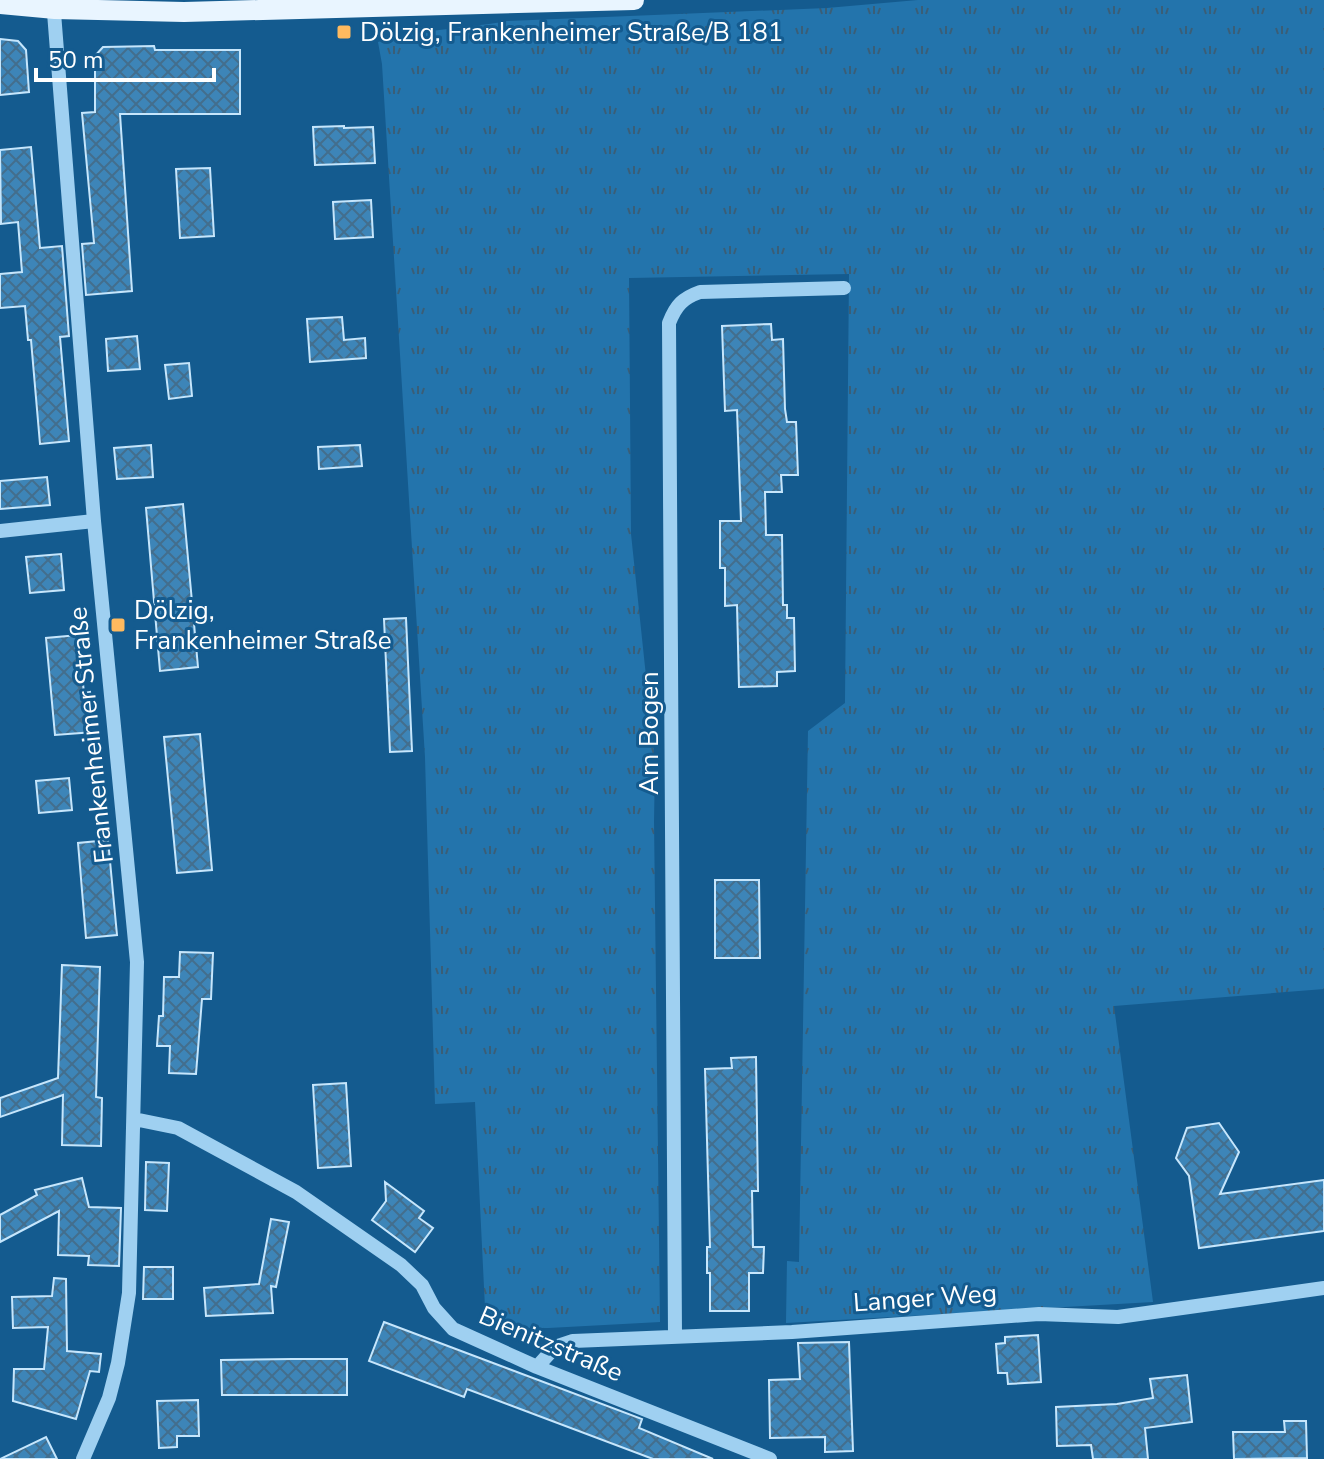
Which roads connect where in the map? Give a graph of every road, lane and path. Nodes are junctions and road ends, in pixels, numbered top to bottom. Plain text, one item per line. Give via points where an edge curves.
1 (634, 0) edge
2 (0, 4) edge
3 (54, 5) edge
4 (844, 288) dead end
5 (94, 521) junction
6 (0, 531) edge
7 (134, 1119) junction
8 (1324, 1288) edge
9 (675, 1335) junction
10 (537, 1367) junction
11 (83, 1459) edge
12 (770, 1459) edge

1 - 3 main road via 198,11
2 - 3 main road
3 - 5 street, Frankenheimer Straße
4 - 9 street, Am Bogen via 700,292 675,307 669,323
5 - 6 street
5 - 7 street, Frankenheimer Straße via 137,962
7 - 10 street, Bienitzstraße via 178,1128 296,1192 401,1265 453,1329
7 - 11 street, Frankenheimer Straße via 129,1293 109,1398
8 - 9 street, Langer Weg via 1118,1317 1039,1314
9 - 10 street, Langer Weg via 573,1341 555,1347
10 - 12 street, Bienitzstraße

